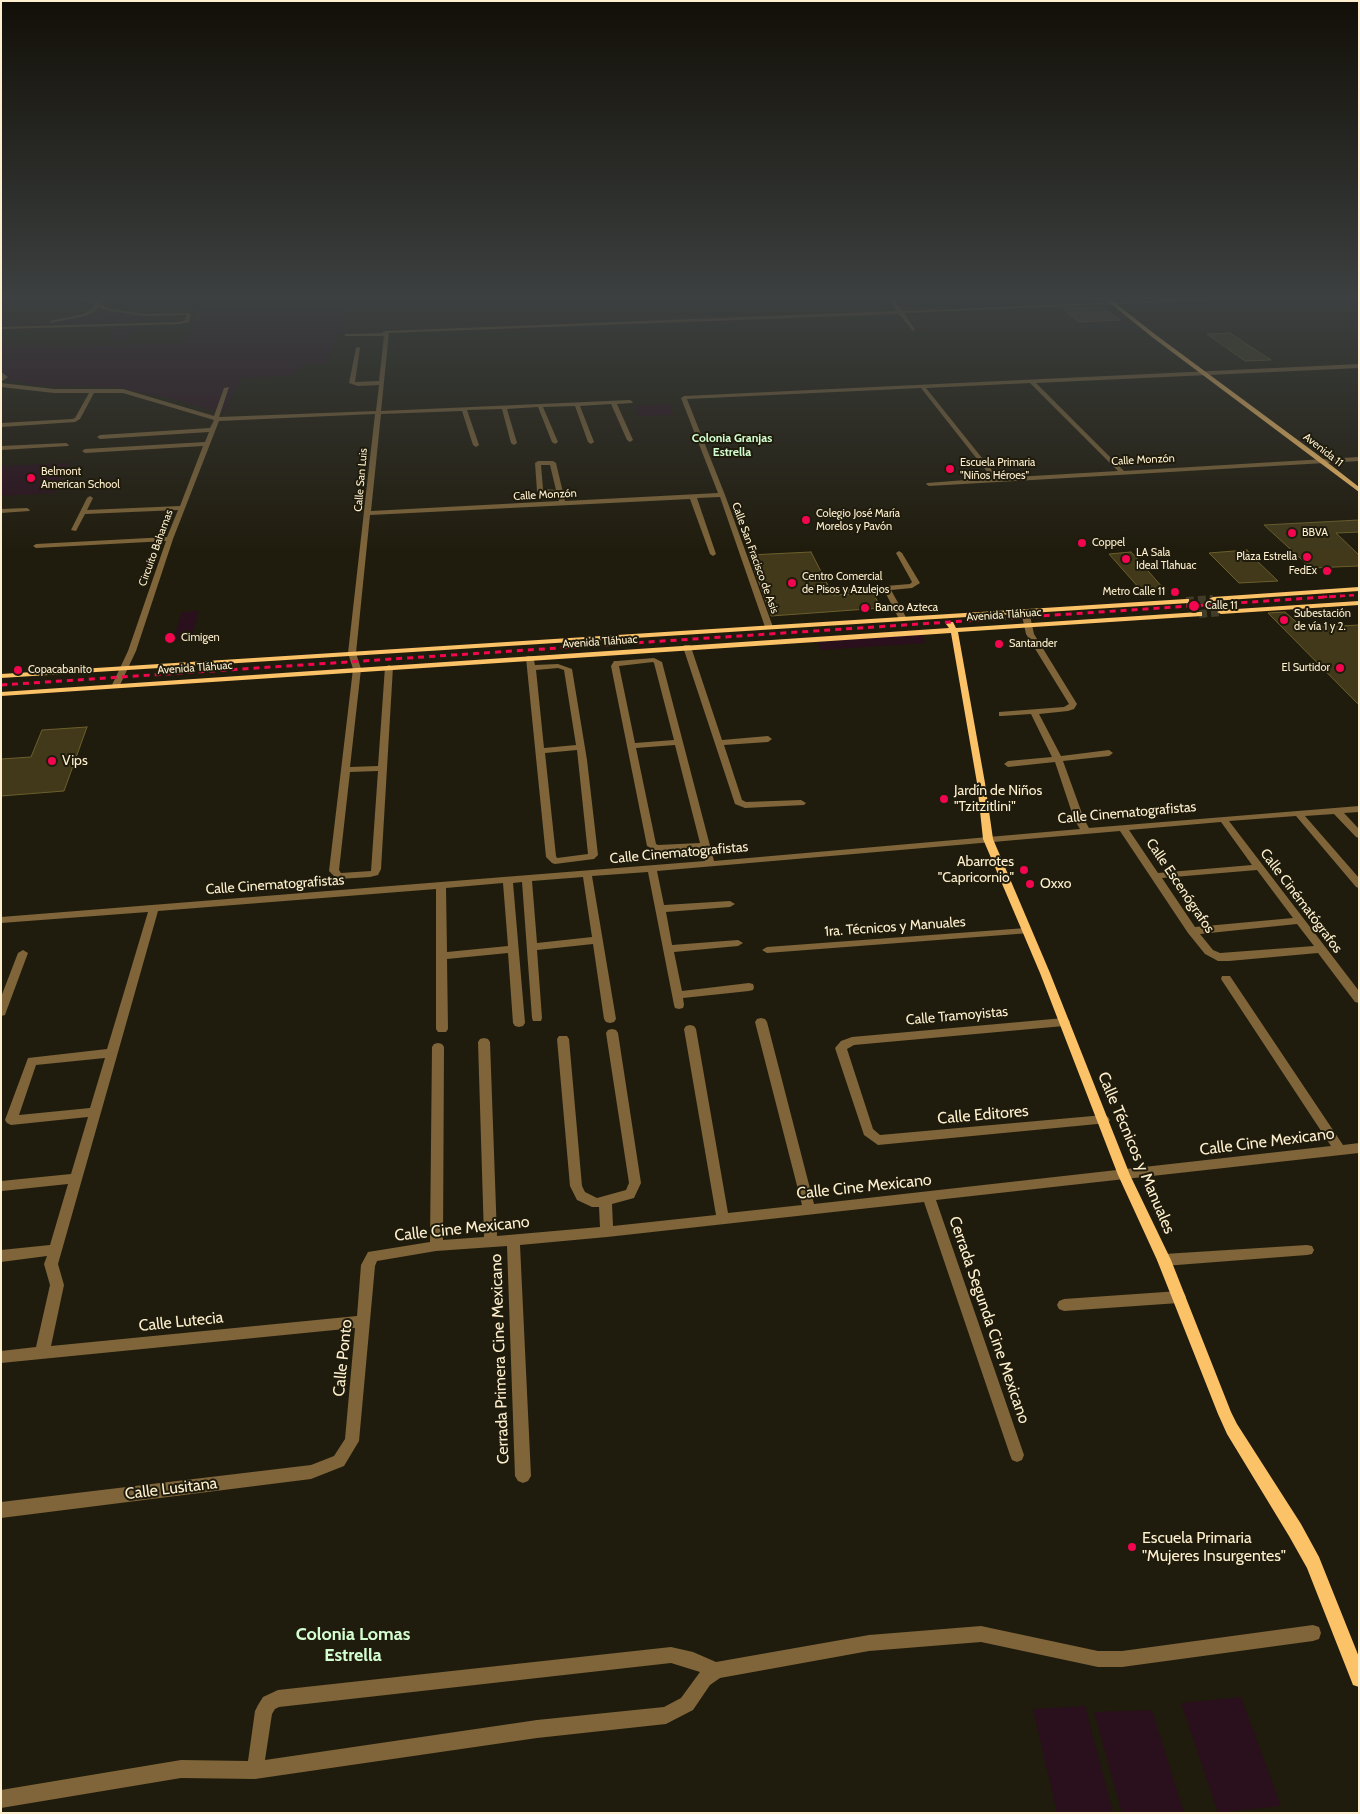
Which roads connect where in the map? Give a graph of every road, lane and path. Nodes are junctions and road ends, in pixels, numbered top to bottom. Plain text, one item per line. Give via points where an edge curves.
1 (381, 383) edge
2 (973, 384) edge
3 (1034, 384) edge
4 (1218, 384) edge
5 (1, 385) edge
6 (922, 386) junction
7 (227, 388) dead end
8 (92, 390) junction
9 (613, 402) junction
10 (630, 402) dead end
11 (577, 404) junction
12 (540, 406) junction
13 (504, 408) junction
14 (464, 409) junction
15 (378, 412) junction
16 (217, 419) junction
17 (1, 425) edge
18 (213, 430) junction
19 (100, 437) dead end
20 (630, 440) dead end
21 (555, 442) dead end
22 (591, 442) dead end
23 (514, 443) dead end
24 (208, 444) junction
25 (66, 445) dead end
26 (476, 445) dead end
27 (1, 448) edge
28 (85, 451) dead end
29 (1359, 459) edge
30 (1322, 460) junction
31 (1122, 472) junction
32 (996, 479) junction
33 (929, 484) dead end
34 (1359, 490) edge
35 (559, 492) junction
36 (722, 495) junction
37 (693, 497) junction
38 (90, 498) dead end
39 (563, 504) junction
40 (182, 508) junction
41 (27, 510) dead end
42 (1, 511) edge
43 (83, 512) junction
44 (368, 513) junction
45 (74, 530) dead end
46 (170, 539) junction
47 (36, 546) dead end
48 (899, 553) dead end
49 (713, 554) dead end
50 (886, 588) junction
51 (1359, 589) edge
52 (848, 590) dead end
53 (1213, 599) tunnel mouth
54 (1186, 601) tunnel mouth
55 (1359, 603) edge
56 (1025, 611) junction
57 (1221, 612) tunnel mouth
58 (1199, 614) tunnel mouth
59 (945, 617) junction
60 (904, 620) junction
61 (1028, 625) junction
62 (769, 627) junction
63 (954, 630) junction
64 (687, 647) junction
65 (352, 653) junction
66 (530, 658) junction
67 (389, 667) junction
68 (123, 668) junction
69 (531, 668) junction
70 (357, 669) junction
71 (1, 676) edge
72 (116, 685) junction
73 (1, 694) edge
74 (1034, 711) junction
75 (1002, 714) dead end
76 (768, 740) dead end
77 (679, 742) junction
78 (719, 743) junction
79 (633, 746) junction
80 (581, 747) junction
81 (540, 751) junction
82 (1109, 753) dead end
83 (1058, 759) junction
84 (1008, 764) dead end
85 (382, 768) junction
86 (344, 770) junction
87 (801, 803) dead end
88 (1359, 809) edge
89 (1336, 810) junction
90 (1298, 813) junction
91 (1223, 819) junction
92 (1124, 828) junction
93 (1086, 831) junction
94 (1359, 835) edge
95 (988, 839) junction
96 (705, 846) junction
97 (710, 864) junction
98 (1259, 867) junction
99 (652, 869) junction
100 (587, 874) junction
101 (1156, 876) junction
102 (527, 879) junction
103 (508, 880) junction
104 (1359, 884) edge
105 (441, 886) junction
106 (730, 904) dead end
107 (154, 908) junction
108 (660, 908) junction
109 (1, 920) edge
110 (1298, 921) junction
111 (1026, 931) junction
112 (1192, 931) junction
113 (597, 940) junction
114 (738, 943) dead end
115 (532, 947) junction
116 (513, 949) junction
117 (668, 949) junction
118 (1321, 949) junction
119 (767, 950) dead end
120 (23, 953) dead end
121 (442, 956) junction
122 (1226, 979) dead end
123 (749, 987) dead end
124 (1359, 999) edge
125 (1, 1012) edge
126 (537, 1018) dead end
127 (610, 1019) dead end
128 (761, 1022) dead end
129 (1064, 1022) junction
130 (519, 1023) dead end
131 (442, 1029) dead end
132 (690, 1029) dead end
133 (612, 1033) dead end
134 (563, 1039) dead end
135 (484, 1042) dead end
136 (438, 1047) dead end
137 (112, 1053) junction
138 (95, 1112) junction
139 (1104, 1120) junction
140 (868, 1132) joint
141 (1359, 1148) edge
142 (1340, 1150) junction
143 (1124, 1175) junction
144 (76, 1178) junction
145 (2, 1186) edge
146 (928, 1197) junction
147 (605, 1201) junction
148 (809, 1209) junction
149 (723, 1219) junction
150 (607, 1232) junction
151 (513, 1240) junction
152 (491, 1242) junction
153 (436, 1246) junction
154 (55, 1250) junction
155 (1307, 1250) dead end
156 (1, 1256) edge
157 (373, 1256) joint
158 (1164, 1260) junction
159 (1179, 1297) junction
160 (1064, 1305) dead end
161 (364, 1321) junction
162 (42, 1353) junction
163 (1, 1357) edge
164 (1017, 1455) dead end
165 (339, 1461) joint
166 (523, 1476) dead end
167 (1, 1510) edge
168 (1313, 1633) dead end
169 (716, 1670) junction
170 (1359, 1680) edge
171 (254, 1770) junction
172 (1, 1799) edge

1 - 15 street, Calle San Luis
2 - 6 street
3 - 31 street
4 - 30 main road, Avenida 11
5 - 8 street via 54,391
6 - 32 street
6 - 36 street, Calle San Fracisco de Asis via 684,398
7 - 16 street, Circuito Bahamas
8 - 16 street via 123,391
8 - 17 street via 73,421
9 - 10 street
9 - 11 street
9 - 20 street
11 - 12 street
11 - 22 street
12 - 13 street
12 - 21 street
13 - 14 street
13 - 23 street
14 - 15 street
14 - 26 street
15 - 16 street
15 - 44 street, Calle San Luis
16 - 18 street, Circuito Bahamas
18 - 19 street
18 - 24 street, Circuito Bahamas
24 - 28 street
24 - 40 street, Circuito Bahamas
25 - 27 street
29 - 30 street, Calle Monzón
30 - 31 street, Calle Monzón
30 - 34 main road, Avenida 11
31 - 32 street, Calle Monzón
32 - 33 street, Calle Monzón
35 - 35 street via 553,463 538,463 540,491
35 - 39 street
36 - 37 street, Calle Monzón
36 - 62 street, Calle San Fracisco de Asis
37 - 39 street, Calle Monzón
37 - 49 street
38 - 43 street
39 - 44 street, Calle Monzón
40 - 43 street
40 - 46 street, Circuito Bahamas
41 - 42 street
43 - 45 street
44 - 65 street, Calle San Luis
46 - 47 street
46 - 68 street, Circuito Bahamas via 132,651
48 - 50 street via 916,583
50 - 52 street
50 - 60 street
51 - 53 main road
54 - 56 main road, Avenida Tláhuac
55 - 57 main road
56 - 59 main road, Avenida Tláhuac
56 - 61 street
58 - 61 main road, Avenida Tláhuac
59 - 60 main road, Avenida Tláhuac
59 - 63 main road, Calle Técnicos y Manuales
60 - 62 main road, Avenida Tláhuac
61 - 63 main road, Avenida Tláhuac
61 - 74 street via 1030,634 1073,704 1065,709
62 - 65 main road, Avenida Tláhuac
63 - 64 main road, Avenida Tláhuac
63 - 95 main road, Calle Técnicos y Manuales
64 - 66 main road, Avenida Tláhuac
64 - 78 street
65 - 68 main road, Avenida Tláhuac
65 - 70 street, Calle San Luis
66 - 67 main road, Avenida Tláhuac
66 - 69 street
67 - 70 main road, Avenida Tláhuac
67 - 85 street
68 - 71 main road, Avenida Tláhuac
68 - 72 street, Circuito Bahamas
69 - 80 street via 558,666 568,669
69 - 81 street
70 - 72 main road, Avenida Tláhuac
70 - 86 street
72 - 73 main road, Avenida Tláhuac
74 - 75 street
74 - 83 street
76 - 78 street
77 - 79 street
77 - 79 street via 658,662 616,663
77 - 96 street
78 - 87 street via 738,802 745,805
79 - 96 street via 652,846
80 - 81 street
80 - 81 street via 593,855 588,858 555,860 551,857
82 - 83 street
83 - 84 street
83 - 93 street
85 - 86 street
85 - 86 street via 376,869 370,874 339,876 334,871
88 - 89 street, Calle Cinematografistas
89 - 90 street, Calle Cinematografistas
89 - 94 street
90 - 91 street, Calle Cinematografistas
90 - 104 street
91 - 92 street, Calle Cinematografistas
91 - 98 street, Calle Cinématógrafos
92 - 93 street, Calle Cinematografistas
92 - 101 street, Calle Escenógrafos
93 - 95 street, Calle Cinematografistas
95 - 97 street, Calle Cinematografistas
95 - 111 main road, Calle Técnicos y Manuales
96 - 97 street
97 - 99 street, Calle Cinematografistas
98 - 101 street
98 - 110 street, Calle Cinématógrafos
99 - 100 street, Calle Cinematografistas
99 - 108 street
100 - 102 street, Calle Cinematografistas
100 - 113 street
101 - 112 street, Calle Escenógrafos
102 - 103 street, Calle Cinematografistas
102 - 115 street
103 - 105 street, Calle Cinematografistas
103 - 116 street
105 - 107 street, Calle Cinematografistas
105 - 121 street
106 - 108 street
107 - 109 street, Calle Cinematografistas
107 - 137 street
108 - 117 street
110 - 112 street
110 - 118 street, Calle Cinématógrafos
111 - 119 street, 1ra. Técnicos y Manuales
111 - 129 main road, Calle Técnicos y Manuales
112 - 118 street, Calle Escenógrafos via 1209,952 1218,957
113 - 115 street
113 - 127 street
114 - 117 street
115 - 126 street
116 - 121 street
116 - 130 street
117 - 123 street via 678,1000
118 - 124 street, Calle Cinématógrafos
120 - 125 street
121 - 131 street
122 - 142 street
128 - 148 street
129 - 139 main road, Calle Técnicos y Manuales
129 - 140 street, Calle Tramoyistas via 845,1044 841,1048
132 - 149 street
133 - 147 street via 635,1183 630,1194
134 - 147 street via 576,1186 581,1196 596,1202
135 - 152 street
136 - 153 street
137 - 138 street
137 - 138 street via 32,1061 11,1120
138 - 144 street
139 - 140 street, Calle Editores via 888,1140 878,1140
139 - 143 main road, Calle Técnicos y Manuales
141 - 142 street, Calle Cine Mexicano
142 - 143 street, Calle Cine Mexicano
143 - 146 street, Calle Cine Mexicano
143 - 158 main road, Calle Técnicos y Manuales
144 - 145 street
144 - 154 street
146 - 148 street, Calle Cine Mexicano
146 - 164 street, Cerrada Segunda Cine Mexicano
147 - 150 street
148 - 149 street, Calle Cine Mexicano
149 - 150 street, Calle Cine Mexicano
150 - 151 street, Calle Cine Mexicano
151 - 152 street, Calle Cine Mexicano
151 - 166 street, Cerrada Primera Cine Mexicano
152 - 153 street, Calle Cine Mexicano
153 - 157 street, Calle Cine Mexicano
154 - 156 street
154 - 162 street via 51,1264 56,1285
155 - 158 street
157 - 161 street, Calle Ponto via 368,1265
158 - 159 main road, Calle Técnicos y Manuales
159 - 160 street
159 - 170 main road, Calle Técnicos y Manuales via 1232,1429 1313,1563
161 - 162 street, Calle Lutecia
161 - 165 street, Calle Ponto via 352,1441
162 - 163 street, Calle Lutecia
165 - 167 street, Calle Lusitana via 311,1472
168 - 169 street via 1122,1659 1098,1659 981,1634 869,1644
169 - 171 street via 704,1680 688,1704 666,1715 537,1729
169 - 171 street via 671,1655 278,1699 269,1703 264,1711
171 - 172 street via 181,1770

